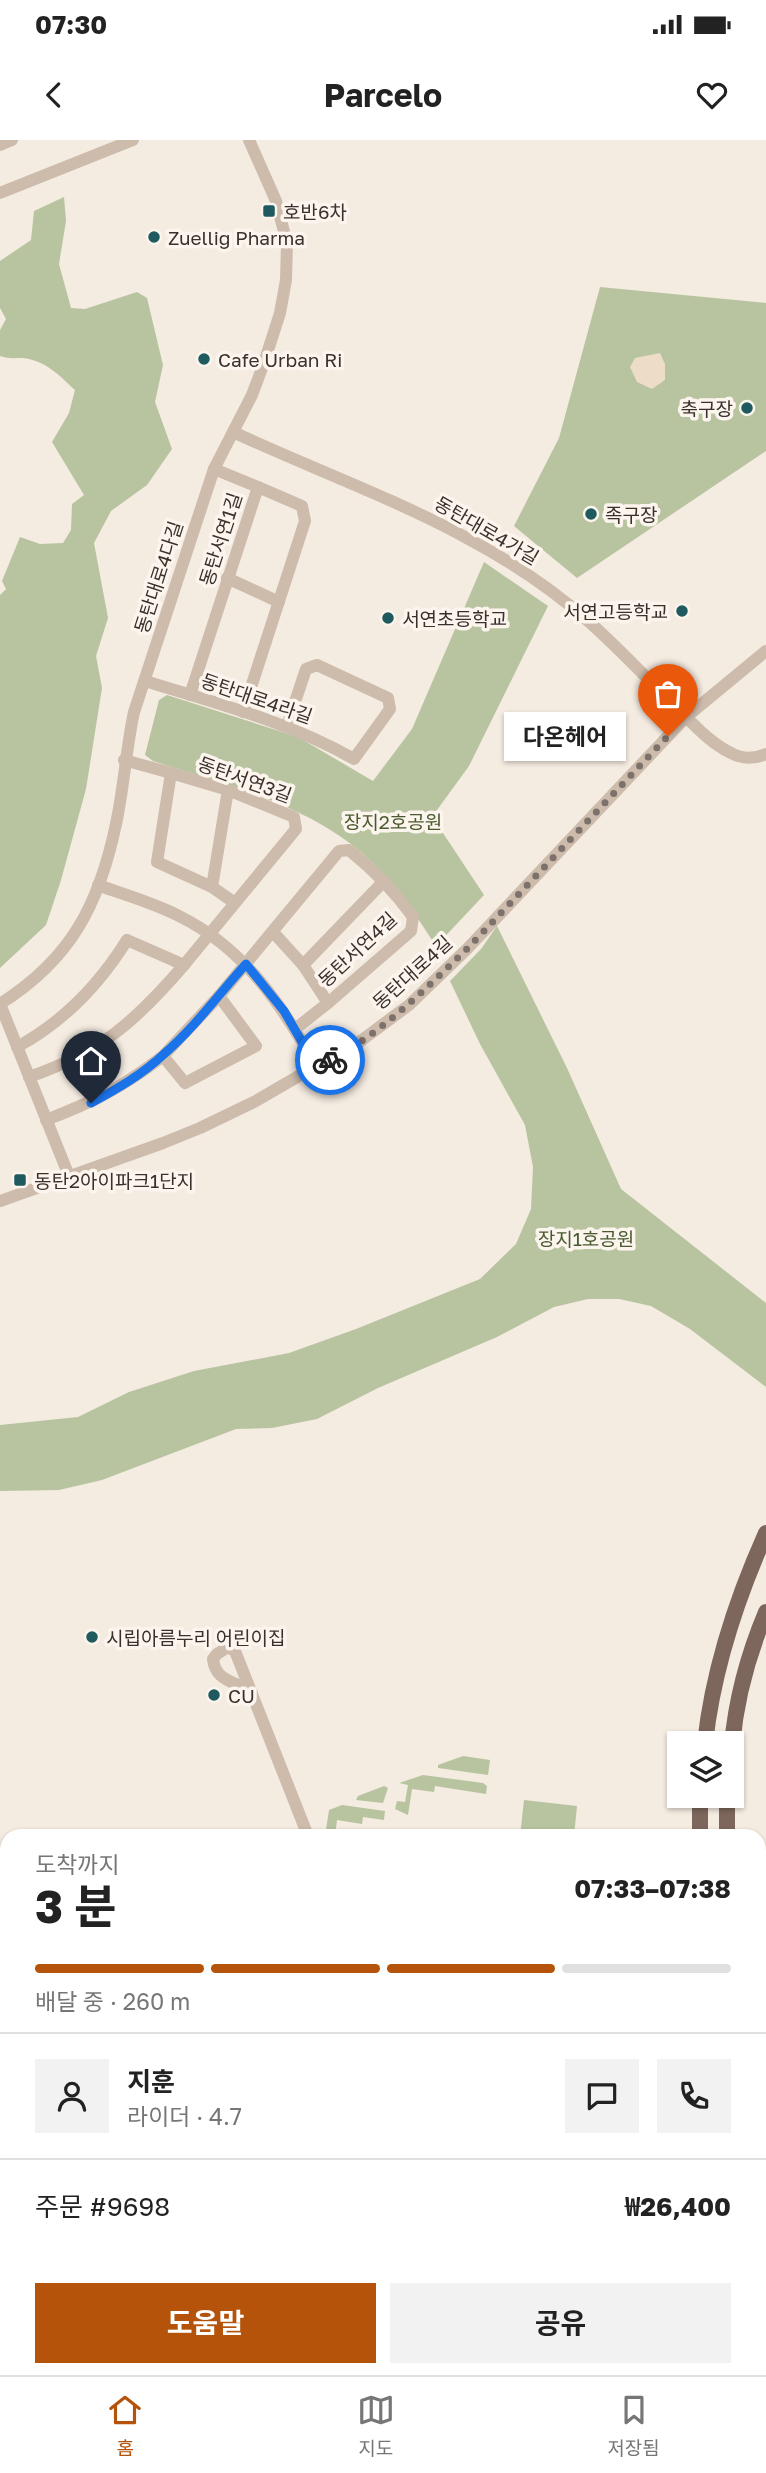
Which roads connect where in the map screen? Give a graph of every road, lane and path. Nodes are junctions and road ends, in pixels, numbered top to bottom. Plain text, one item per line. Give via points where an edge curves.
1 (12, 140) edge
2 (134, 140) edge
3 (249, 140) edge
4 (0, 145) edge
5 (0, 193) edge
6 (233, 432) junction
7 (214, 469) junction
8 (258, 487) junction
9 (227, 579) junction
10 (279, 602) junction
11 (766, 651) edge
12 (145, 681) junction
13 (190, 695) junction
14 (243, 712) junction
15 (686, 717) junction
16 (288, 726) junction
17 (766, 754) edge
18 (124, 760) junction
19 (172, 773) junction
20 (228, 790) junction
21 (384, 881) junction
22 (98, 885) junction
23 (212, 887) junction
24 (235, 903) junction
25 (272, 932) junction
26 (210, 934) junction
27 (246, 964) junction
28 (184, 965) junction
29 (303, 965) junction
30 (219, 996) junction
31 (327, 1003) junction
32 (0, 1004) edge
33 (295, 1029) junction
34 (17, 1047) junction
35 (163, 1056) junction
36 (316, 1066) junction
37 (29, 1077) junction
38 (46, 1120) junction
39 (69, 1177) junction
40 (0, 1200) edge
41 (766, 1533) edge
42 (766, 1612) edge
43 (252, 1693) dead end
44 (707, 1731) edge
45 (734, 1731) edge
46 (701, 1808) edge
47 (727, 1808) edge
48 (305, 1829) edge
49 (700, 1829) edge
50 (727, 1829) edge

1 - 4 street
2 - 5 street
3 - 6 street, 동탄대로4다길 via 276,201 287,243 287,267 273,337
6 - 7 street, 동탄대로4다길
6 - 15 street, 동탄대로4가길 via 435,520 523,570 586,619
7 - 8 street
7 - 12 street, 동탄대로4다길
8 - 9 street, 동탄서연1길
8 - 10 street, 동탄서연1길 via 302,506 305,513
9 - 10 street
9 - 13 street, 동탄서연1길
10 - 14 street, 동탄서연1길
11 - 15 street, 동탄대로4길
12 - 13 street, 동탄대로4라길
12 - 18 street, 동탄대로4다길
13 - 14 street, 동탄대로4라길
14 - 16 street, 동탄대로4라길
15 - 17 street, 동탄대로4가길 via 729,753 743,758
15 - 36 street, 동탄대로4길 via 428,987 358,1043
16 - 16 street, 동탄대로4라길 via 306,668 317,665 388,698 390,709 354,759
18 - 19 street
18 - 22 street, 동탄대로4다길 via 116,823
19 - 20 street, 동탄서연3길
19 - 23 street, 동탄서연3길 via 157,862
20 - 23 street
20 - 24 street, 동탄서연3길 via 294,817 296,829
21 - 25 street, 동탄서연4길 via 349,850 339,851
21 - 29 street
21 - 31 street, 동탄서연4길 via 413,918 411,931
22 - 26 street via 166,909
22 - 32 street, 동탄대로4다길 via 80,928 66,947 37,977
23 - 24 street, 동탄서연3길
24 - 26 street, 동탄서연3길
25 - 27 street, 동탄서연4길
25 - 29 street, 동탄서연4길
26 - 27 street
26 - 28 street, 동탄서연3길
27 - 30 street, 동탄서연4길
27 - 33 street
28 - 34 street via 127,940 85,997 53,1025
28 - 37 street, 동탄서연3길 via 150,1004 110,1038
29 - 31 street, 동탄서연4길
30 - 35 street, 동탄서연4길
30 - 35 street via 256,1046 184,1083
31 - 33 street
32 - 34 street
33 - 36 street
34 - 37 street
35 - 38 street, 동탄서연4길 via 91,1103
36 - 39 street, 동탄대로4길 via 200,1128
37 - 38 street
38 - 39 street
39 - 40 street, 동탄대로4길
41 - 44 main road via 734,1615
42 - 45 main road via 751,1648
43 - 48 street
46 - 49 main road
47 - 50 main road

